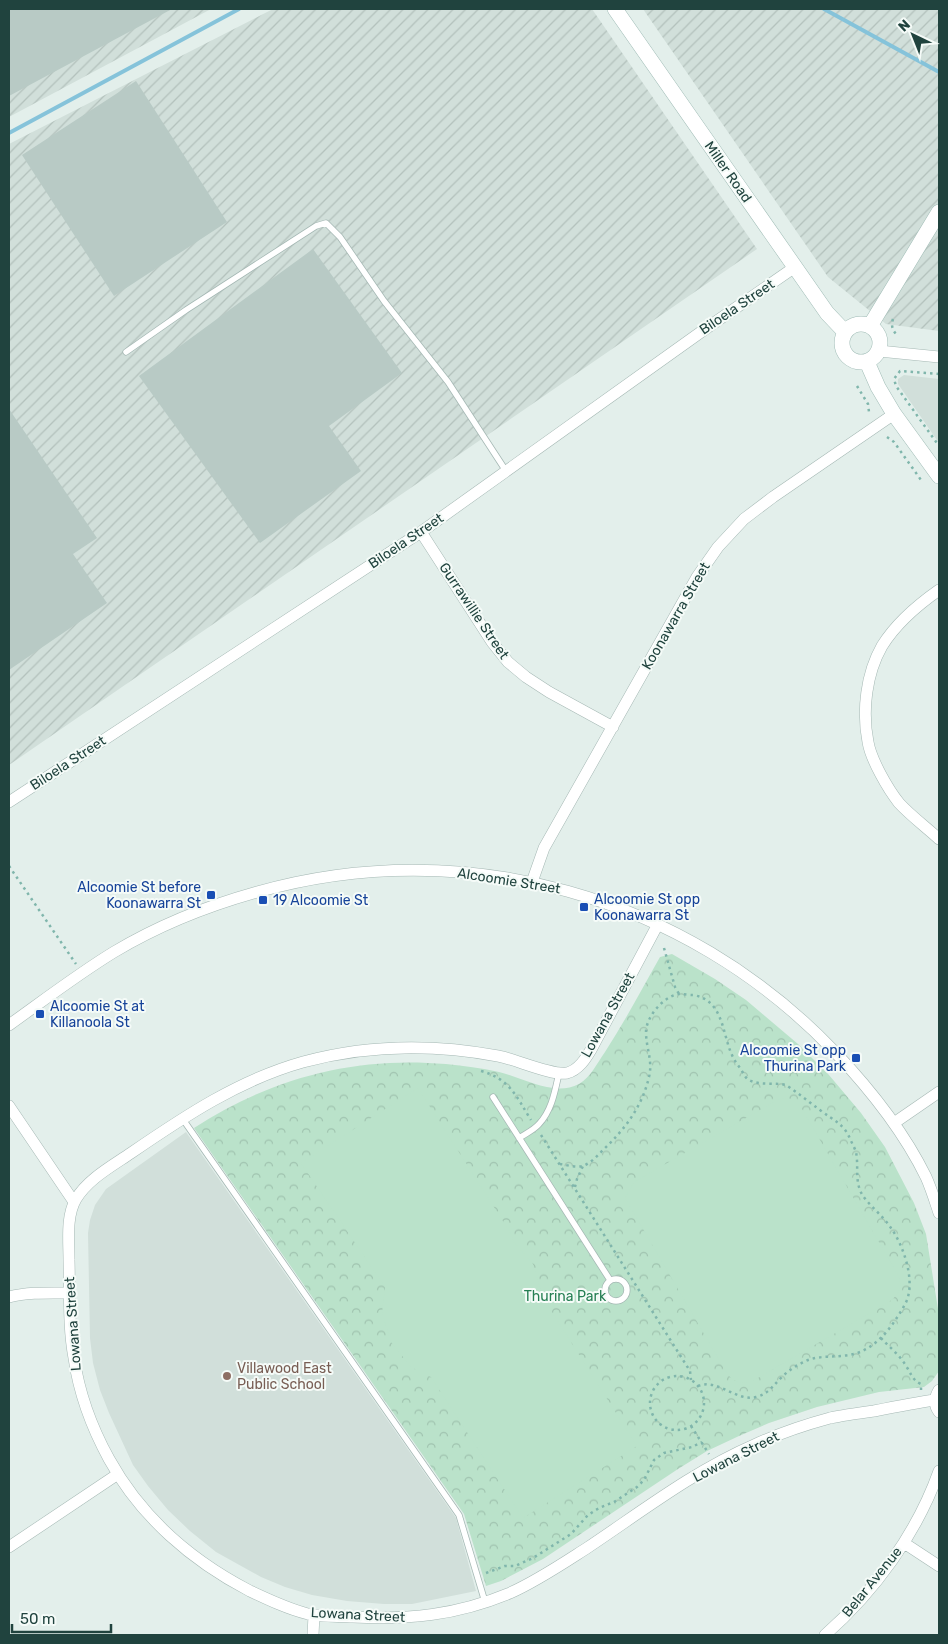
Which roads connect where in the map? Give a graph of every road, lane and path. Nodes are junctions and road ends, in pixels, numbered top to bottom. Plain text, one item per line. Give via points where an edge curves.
1 (615, 9) edge
2 (939, 212) edge
3 (795, 268) junction
4 (893, 319) dead end
5 (870, 326) junction
6 (845, 332) junction
7 (897, 335) dead end
8 (879, 351) junction
9 (126, 352) dead end
10 (939, 357) edge
11 (866, 362) junction
12 (939, 374) edge
13 (857, 386) dead end
14 (869, 412) dead end
15 (894, 414) junction
16 (887, 438) dead end
17 (939, 446) edge
18 (506, 471) junction
19 (939, 476) edge
20 (921, 480) dead end
21 (421, 532) junction
22 (939, 590) edge
23 (613, 727) junction
24 (9, 802) edge
25 (939, 839) edge
26 (9, 866) edge
27 (532, 882) junction
28 (658, 924) junction
29 (664, 948) dead end
30 (76, 963) dead end
31 (680, 994) junction
32 (9, 1025) edge
33 (481, 1071) dead end
34 (559, 1073) junction
35 (939, 1092) edge
36 (493, 1097) dead end
37 (9, 1106) edge
38 (182, 1118) junction
39 (894, 1123) junction
40 (536, 1127) junction
41 (519, 1138) junction
42 (560, 1164) junction
43 (583, 1166) junction
44 (575, 1188) junction
45 (74, 1202) junction
46 (939, 1213) edge
47 (610, 1280) dead end
48 (70, 1293) junction
49 (9, 1298) edge
50 (881, 1338) junction
51 (692, 1380) junction
52 (698, 1386) junction
53 (921, 1393) dead end
54 (937, 1395) edge
55 (939, 1412) edge
56 (691, 1426) junction
57 (702, 1442) junction
58 (716, 1464) junction
59 (939, 1470) edge
60 (118, 1474) junction
61 (904, 1543) junction
62 (9, 1547) edge
63 (939, 1566) edge
64 (477, 1576) junction
65 (485, 1602) junction
66 (314, 1615) junction
67 (313, 1635) edge
68 (824, 1635) edge

1 - 3 main road, Miller Road
2 - 5 main road
3 - 6 main road, Miller Road
3 - 18 street, Biloela Street
4 - 7 path via 892,329
5 - 6 main road via 854,325
5 - 8 main road via 878,334
6 - 11 main road via 842,343 845,354 855,362
8 - 10 street
8 - 11 main road
9 - 18 lane via 316,226 326,223 340,237 384,301 448,382
11 - 15 main road
12 - 17 path via 900,371 894,379
13 - 14 path
15 - 19 main road
15 - 23 street, Koonawarra Street via 773,497 744,519 718,547 697,577
16 - 20 path via 894,442
18 - 21 street, Biloela Street
21 - 23 street, Gurrawillie Street via 508,662 549,692
21 - 24 street, Biloela Street
22 - 25 street via 905,618 882,646 870,677 865,710 868,744 881,776 900,803
23 - 27 street, Koonawarra Street via 544,848
26 - 30 path
27 - 28 street, Alcoomie Street via 611,904
27 - 32 street, Alcoomie Street via 454,872 398,871 319,878 258,892 209,907 149,933 82,973
28 - 34 street, Lowana Street via 585,1059 577,1068
28 - 39 street, Alcoomie Street via 750,978 788,1007 852,1070
29 - 31 path
31 - 43 path via 667,999 648,1021 650,1075 638,1108 612,1142
31 - 50 path via 704,999 714,1007 722,1021 732,1055 747,1079 760,1084 786,1086 848,1132 856,1152 858,1186 898,1239 910,1286 907,1299
33 - 40 path via 508,1084
34 - 38 street, Lowana Street via 502,1057 436,1048 334,1054 267,1074 209,1101
34 - 40 lane via 552,1102
35 - 39 street
36 - 41 lane
37 - 45 street
38 - 45 street, Lowana Street via 104,1171
38 - 64 lane via 459,1515
39 - 46 street, Alcoomie Street via 927,1179
40 - 41 lane
40 - 42 path
41 - 47 lane
42 - 43 path
42 - 44 path
43 - 44 path
44 - 51 path via 690,1371
45 - 48 street, Lowana Street via 69,1226
48 - 49 street
48 - 60 street, Lowana Street via 73,1354 78,1381 97,1434
50 - 52 path via 872,1347 847,1357 806,1361 788,1372 768,1392 755,1397 702,1384
50 - 53 path via 921,1384
51 - 52 path
51 - 56 path via 675,1376 667,1378 659,1383 651,1399 654,1417 660,1424 677,1430
52 - 56 path via 704,1402 703,1410
54 - 55 street via 936,1408
54 - 58 street, Lowana Street via 792,1430
56 - 57 path
57 - 58 path
57 - 64 path via 664,1453 654,1460 637,1487 588,1515 571,1534 533,1558
58 - 65 street, Lowana Street via 539,1578
59 - 61 street, Belar Avenue
60 - 62 street
60 - 66 street, Lowana Street via 160,1527 190,1553 253,1592 283,1606
61 - 63 street
61 - 68 street, Belar Avenue via 883,1573
64 - 65 lane
65 - 66 street, Lowana Street via 424,1617
66 - 67 street

